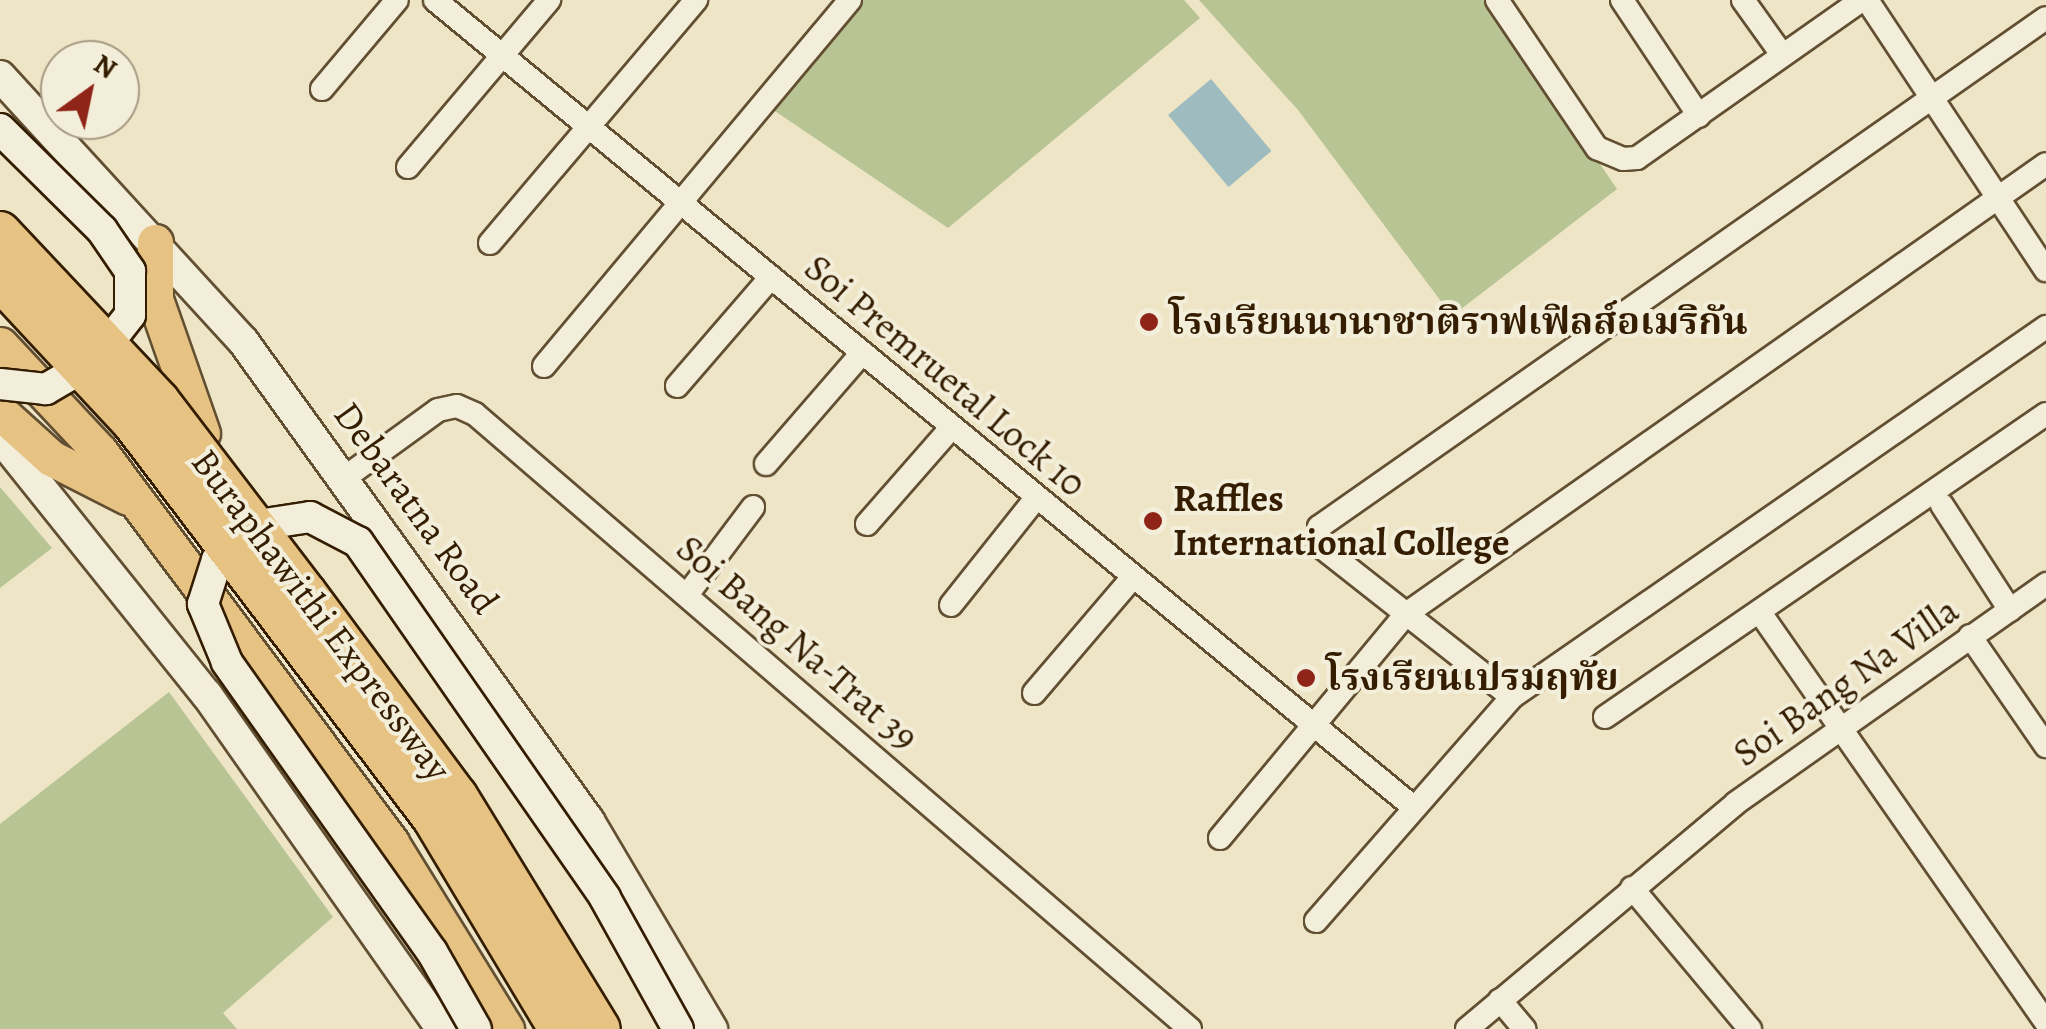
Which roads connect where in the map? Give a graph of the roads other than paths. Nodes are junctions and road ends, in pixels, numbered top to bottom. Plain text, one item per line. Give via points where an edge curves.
1 (397, 0) edge
2 (435, 0) edge
3 (549, 0) edge
4 (696, 0) edge
5 (850, 0) edge
6 (1497, 0) edge
7 (1622, 0) edge
8 (1743, 0) edge
9 (1864, 0) edge
10 (2046, 18) edge
11 (1781, 53) junction
12 (504, 55) junction
13 (0, 76) edge
14 (322, 89) dead end
15 (1932, 98) junction
16 (1699, 116) junction
17 (591, 128) junction
18 (0, 129) edge
19 (2046, 164) edge
20 (408, 167) dead end
21 (1997, 199) junction
22 (680, 202) junction
23 (0, 212) edge
24 (0, 232) edge
25 (155, 242) junction
26 (490, 243) dead end
27 (2046, 270) edge
28 (771, 277) junction
29 (0, 280) edge
30 (0, 309) edge
31 (2046, 327) edge
32 (0, 344) edge
33 (862, 354) junction
34 (544, 366) dead end
35 (0, 384) edge
36 (677, 386) dead end
37 (0, 412) edge
38 (2046, 414) edge
39 (952, 427) junction
40 (202, 433) junction
41 (0, 437) edge
42 (766, 464) dead end
43 (343, 479) junction
44 (1037, 497) junction
45 (138, 502) junction
46 (1942, 504) dead end
47 (753, 507) dead end
48 (868, 524) dead end
49 (1134, 576) junction
50 (2046, 584) edge
51 (687, 595) junction
52 (951, 605) dead end
53 (2010, 610) junction
54 (1406, 614) junction
55 (1761, 614) junction
56 (1970, 636) junction
57 (1034, 693) dead end
58 (1512, 697) junction
59 (1604, 717) dead end
60 (1312, 723) junction
61 (1840, 727) junction
62 (2046, 746) edge
63 (1411, 805) junction
64 (1220, 838) dead end
65 (1632, 888) junction
66 (1316, 921) dead end
67 (1500, 1000) junction
68 (2046, 1022) edge
69 (442, 1029) edge
70 (476, 1029) edge
71 (506, 1029) edge
72 (535, 1029) edge
73 (559, 1029) edge
74 (600, 1029) edge
75 (618, 1029) edge
76 (678, 1029) edge
77 (712, 1029) edge
78 (1190, 1029) edge
79 (1467, 1029) edge
80 (1524, 1029) edge
81 (1750, 1029) edge

1 - 14 street
2 - 12 street, Soi Premruetal Lock 10
3 - 12 street
4 - 17 street
5 - 22 street
6 - 16 street via 1609,158 1637,158
7 - 16 street
8 - 11 street
9 - 11 street
9 - 15 street
10 - 15 street
11 - 16 street
12 - 17 street, Soi Premruetal Lock 10
12 - 20 street
13 - 25 main road, Debaratna Road
15 - 21 street
15 - 54 street via 1326,518 1315,536 1319,546
17 - 22 street, Soi Premruetal Lock 10
17 - 26 street
18 - 35 main road, bridge via 102,230 130,271 130,315 94,361 46,389
19 - 21 street
21 - 27 street
21 - 54 street
22 - 28 street, Soi Premruetal Lock 10
22 - 34 street
23 - 40 highway
24 - 74 highway, Buraphawithi Expressway, bridge via 158,400 306,594 457,796
25 - 40 highway via 155,299
25 - 43 main road, Debaratna Road via 243,341
28 - 33 street, Soi Premruetal Lock 10
28 - 36 street
29 - 73 highway, Buraphawithi Expressway, bridge via 133,423 431,815
30 - 72 highway, bridge via 118,436 266,624 414,827
31 - 58 street
32 - 45 highway
33 - 39 street, Soi Premruetal Lock 10
33 - 42 street
37 - 45 highway via 51,458
38 - 55 street
39 - 44 street, Soi Premruetal Lock 10
39 - 48 street
40 - 75 highway via 470,786
41 - 69 main road via 207,695
43 - 51 street, Soi Bang Na-Trat 39 via 438,410 458,406
43 - 77 main road, Debaratna Road via 589,821
44 - 49 street, Soi Premruetal Lock 10
44 - 52 street
45 - 71 highway via 391,843
46 - 53 street
47 - 51 street
49 - 57 street
49 - 60 street, Soi Premruetal Lock 10
50 - 53 street, Soi Bang Na Villa
51 - 78 street, Soi Bang Na-Trat 39
53 - 56 street, Soi Bang Na Villa
54 - 58 street
54 - 60 street
55 - 59 street
55 - 61 street
56 - 61 street, Soi Bang Na Villa
56 - 62 street
58 - 63 street
60 - 63 street, Soi Premruetal Lock 10
60 - 64 street
61 - 65 street, Soi Bang Na Villa
61 - 68 street
63 - 66 street
65 - 67 street
65 - 81 street
67 - 79 street
67 - 80 street
70 - 76 main road, bridge via 432,952 227,662 203,604 216,560 258,525 310,517 358,542 606,898

